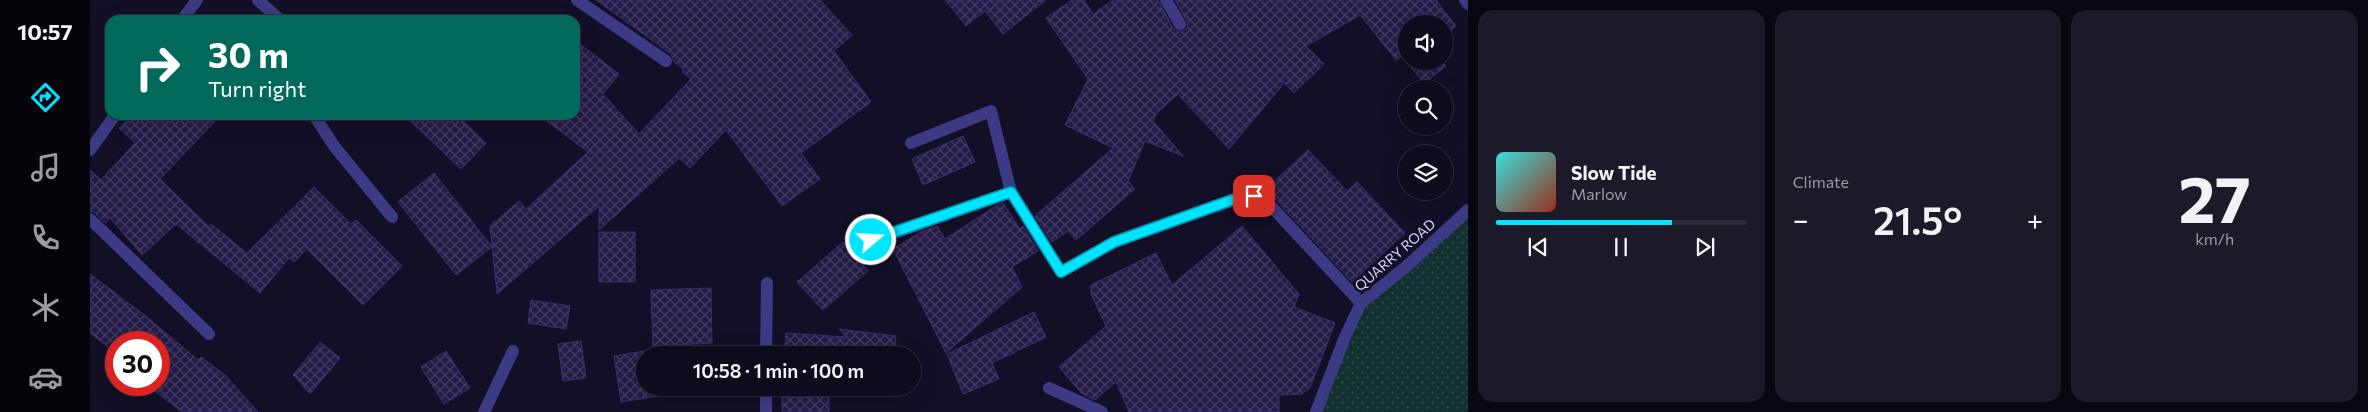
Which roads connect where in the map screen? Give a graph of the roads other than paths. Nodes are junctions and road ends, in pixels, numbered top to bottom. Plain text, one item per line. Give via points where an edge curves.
1 (197, 0) edge
2 (258, 0) edge
3 (577, 0) edge
4 (1166, 0) edge
5 (1465, 0) edge
6 (1468, 4) edge
7 (186, 15) edge
8 (274, 15) edge
9 (1180, 24) dead end
10 (666, 61) dead end
11 (111, 120) edge
12 (317, 120) edge
13 (912, 143) dead end
14 (90, 150) edge
15 (1011, 192) junction
16 (1468, 210) edge
17 (392, 217) dead end
18 (90, 218) edge
19 (871, 240) dead end
20 (767, 282) dead end
21 (1361, 303) junction
22 (209, 334) dead end
23 (766, 346) edge
24 (513, 351) dead end
25 (1049, 388) dead end
26 (766, 396) edge
27 (484, 412) edge
28 (766, 412) edge
29 (1102, 412) edge
30 (1316, 412) edge

1 - 7 street
2 - 8 street
3 - 10 street
4 - 9 street
5 - 6 street
11 - 14 street
12 - 17 street via 334,146
13 - 15 street via 991,111
15 - 19 street
15 - 21 street via 1061,272 1114,242 1235,199 1254,196 1270,205
16 - 21 street, QUARRY ROAD
18 - 22 street
20 - 23 street
21 - 30 street, QUARRY ROAD
24 - 27 street
25 - 29 street
26 - 28 street

